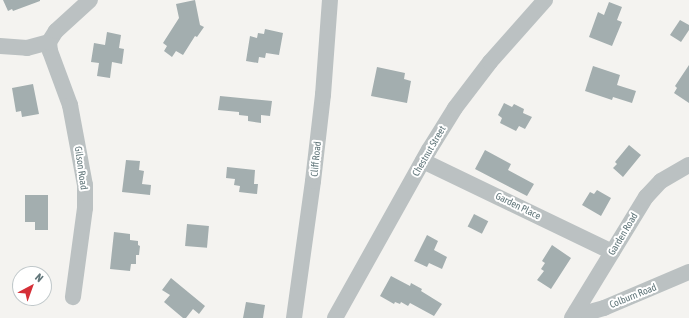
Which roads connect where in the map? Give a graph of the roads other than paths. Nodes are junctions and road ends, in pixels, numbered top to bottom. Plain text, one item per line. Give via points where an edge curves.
1 (90, 0) edge
2 (330, 0) edge
3 (545, 0) edge
4 (49, 42) junction
5 (0, 46) edge
6 (423, 161) junction
7 (689, 165) edge
8 (612, 252) junction
9 (689, 272) edge
10 (73, 297) dead end
11 (574, 315) edge
12 (294, 318) edge
13 (335, 318) edge

1 - 4 street via 56,31
2 - 12 street, Cliff Road via 313,181
3 - 6 street, Chestnut Street via 468,90
4 - 5 street via 27,48
4 - 10 street, Gilson Road via 70,105 84,185 85,208
6 - 8 street, Garden Place
6 - 13 street, Chestnut Street
7 - 8 street, Garden Road via 666,177 650,191
8 - 11 street, Garden Road
9 - 11 street, Colburn Road via 604,308

